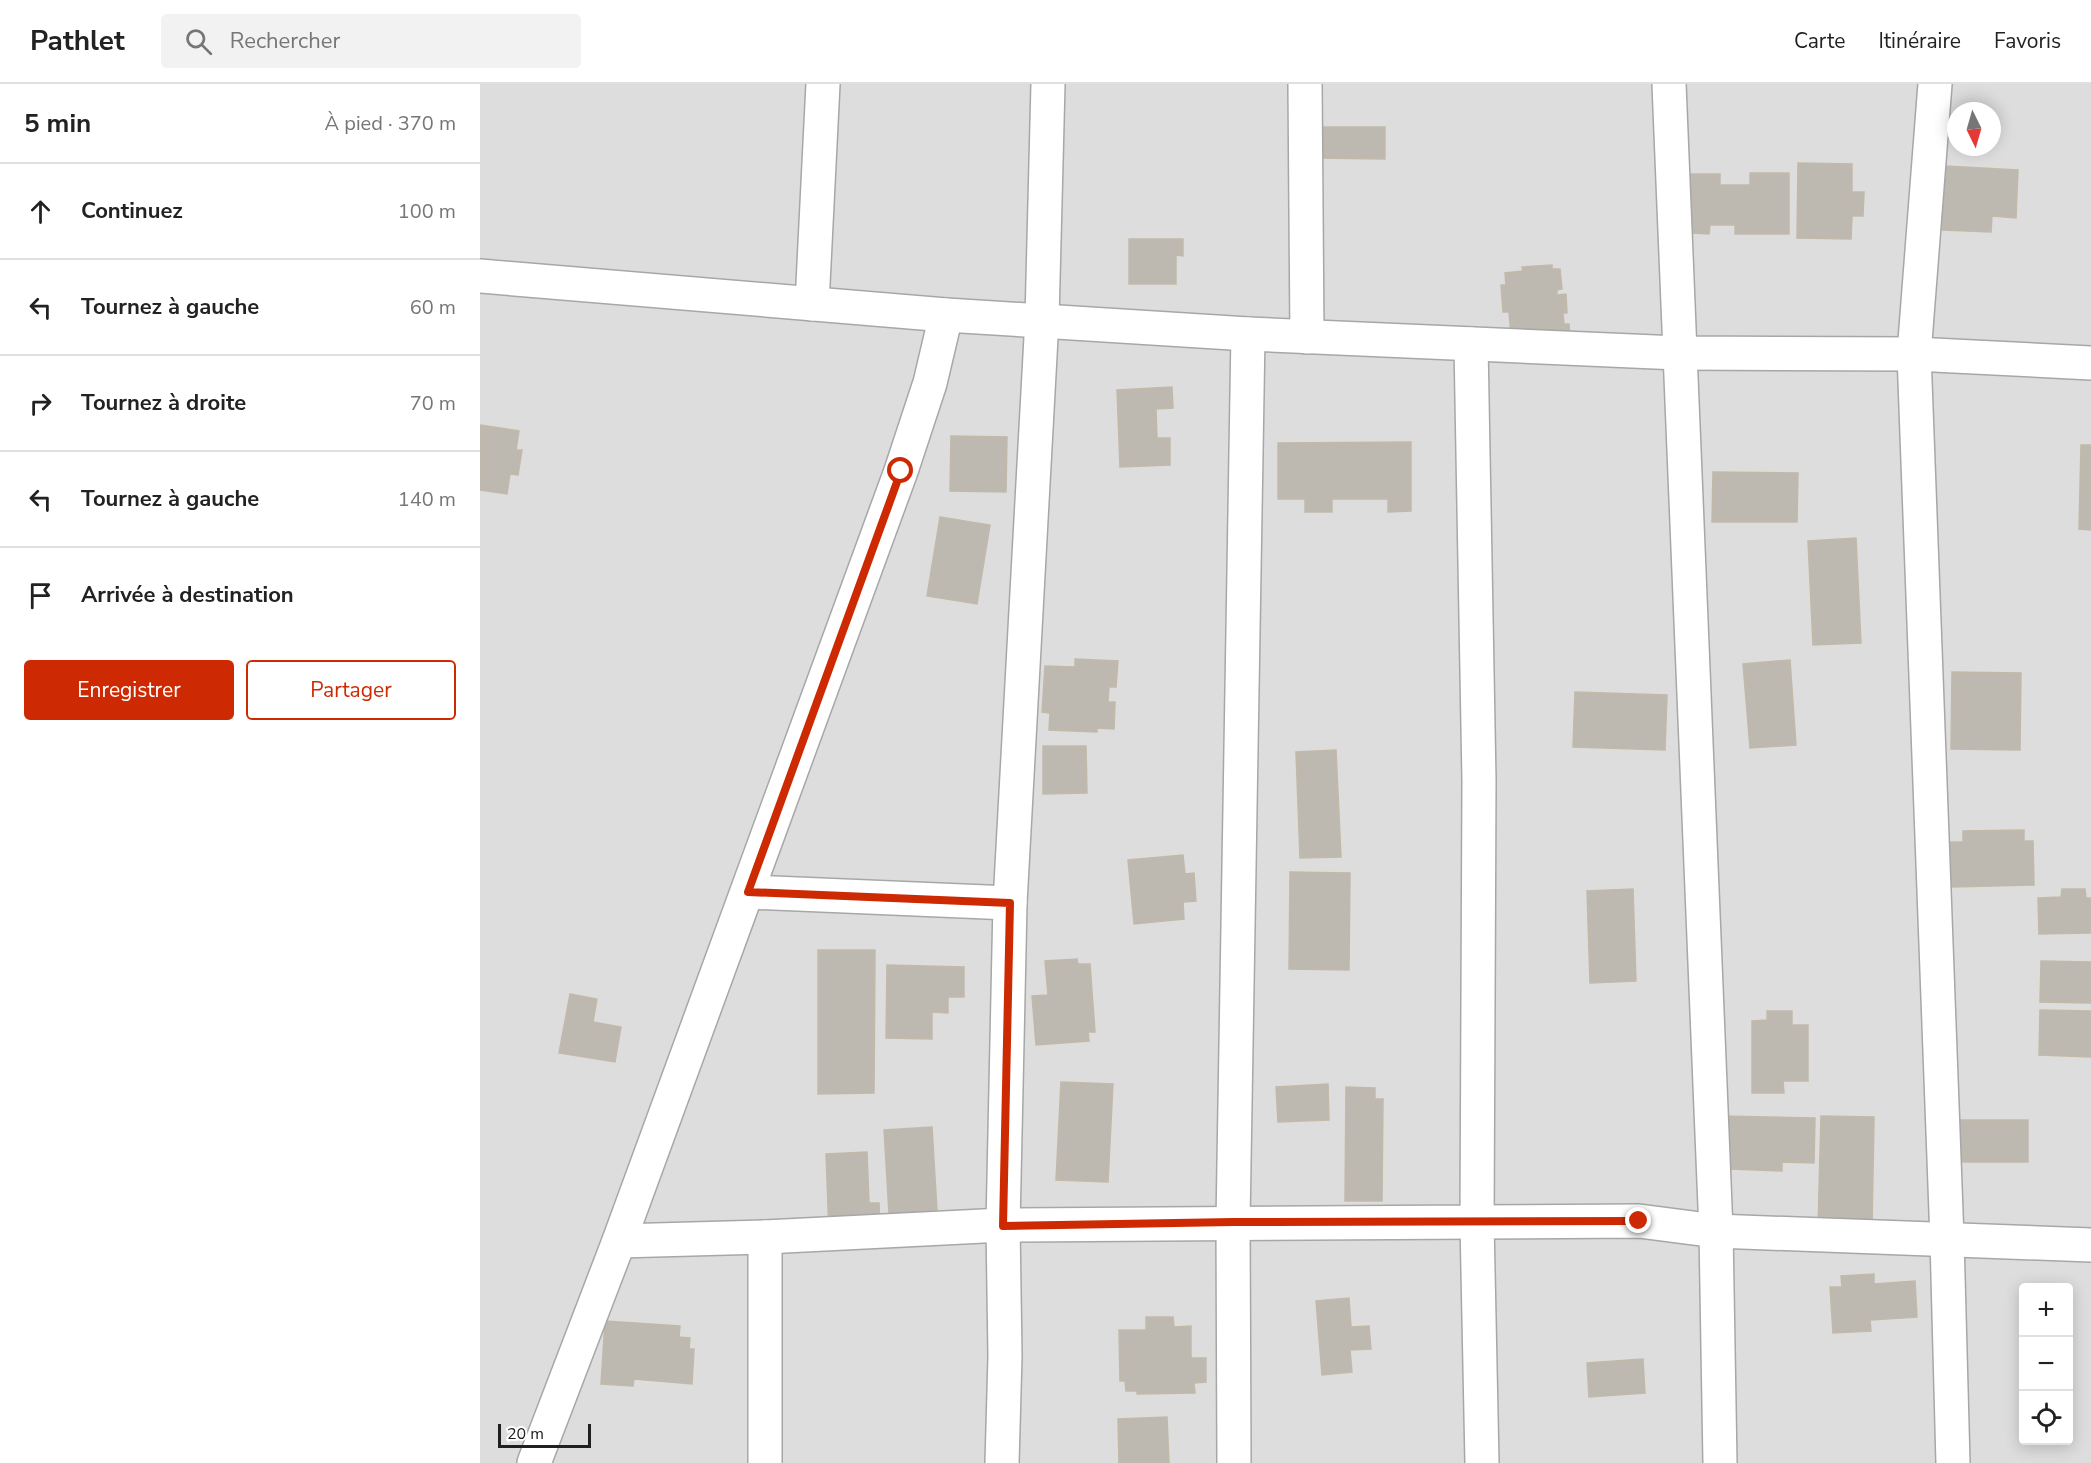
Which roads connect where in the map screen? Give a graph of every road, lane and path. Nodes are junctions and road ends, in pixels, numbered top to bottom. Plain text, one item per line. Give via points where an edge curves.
1 (823, 84) edge
2 (1048, 84) edge
3 (1305, 84) edge
4 (1669, 84) edge
5 (1935, 84) edge
6 (480, 276) edge
7 (812, 304) junction
8 (946, 315) junction
9 (1042, 319) junction
10 (1248, 334) junction
11 (1307, 337) junction
12 (1471, 344) junction
13 (1678, 353) junction
14 (1914, 354) junction
15 (2091, 363) edge
16 (748, 892) junction
17 (1010, 903) junction
18 (1233, 1222) junction
19 (1477, 1222) junction
20 (1003, 1226) junction
21 (1716, 1231) junction
22 (765, 1238) junction
23 (1947, 1239) junction
24 (619, 1241) junction
25 (2091, 1245) edge
26 (534, 1463) edge
27 (765, 1463) edge
28 (1002, 1463) edge
29 (1234, 1463) edge
30 (1482, 1463) edge
31 (1720, 1463) edge
32 (1953, 1463) edge

1 - 7 street
2 - 9 street
3 - 11 street
4 - 13 street
5 - 14 street
6 - 7 street
7 - 8 street
8 - 9 street
8 - 16 street via 930,383 901,471
9 - 10 street
9 - 17 street
10 - 11 street
10 - 18 street
11 - 12 street
12 - 13 street
12 - 19 street via 1479,781
13 - 14 street
13 - 21 street
14 - 15 street
14 - 23 street
16 - 17 street
16 - 24 street
17 - 20 street
18 - 19 street
18 - 20 street
18 - 29 street
19 - 21 street via 1639,1221
19 - 30 street
20 - 22 street
20 - 28 street
21 - 23 street
21 - 31 street
22 - 24 street
22 - 27 street
23 - 25 street
23 - 32 street
24 - 26 street

